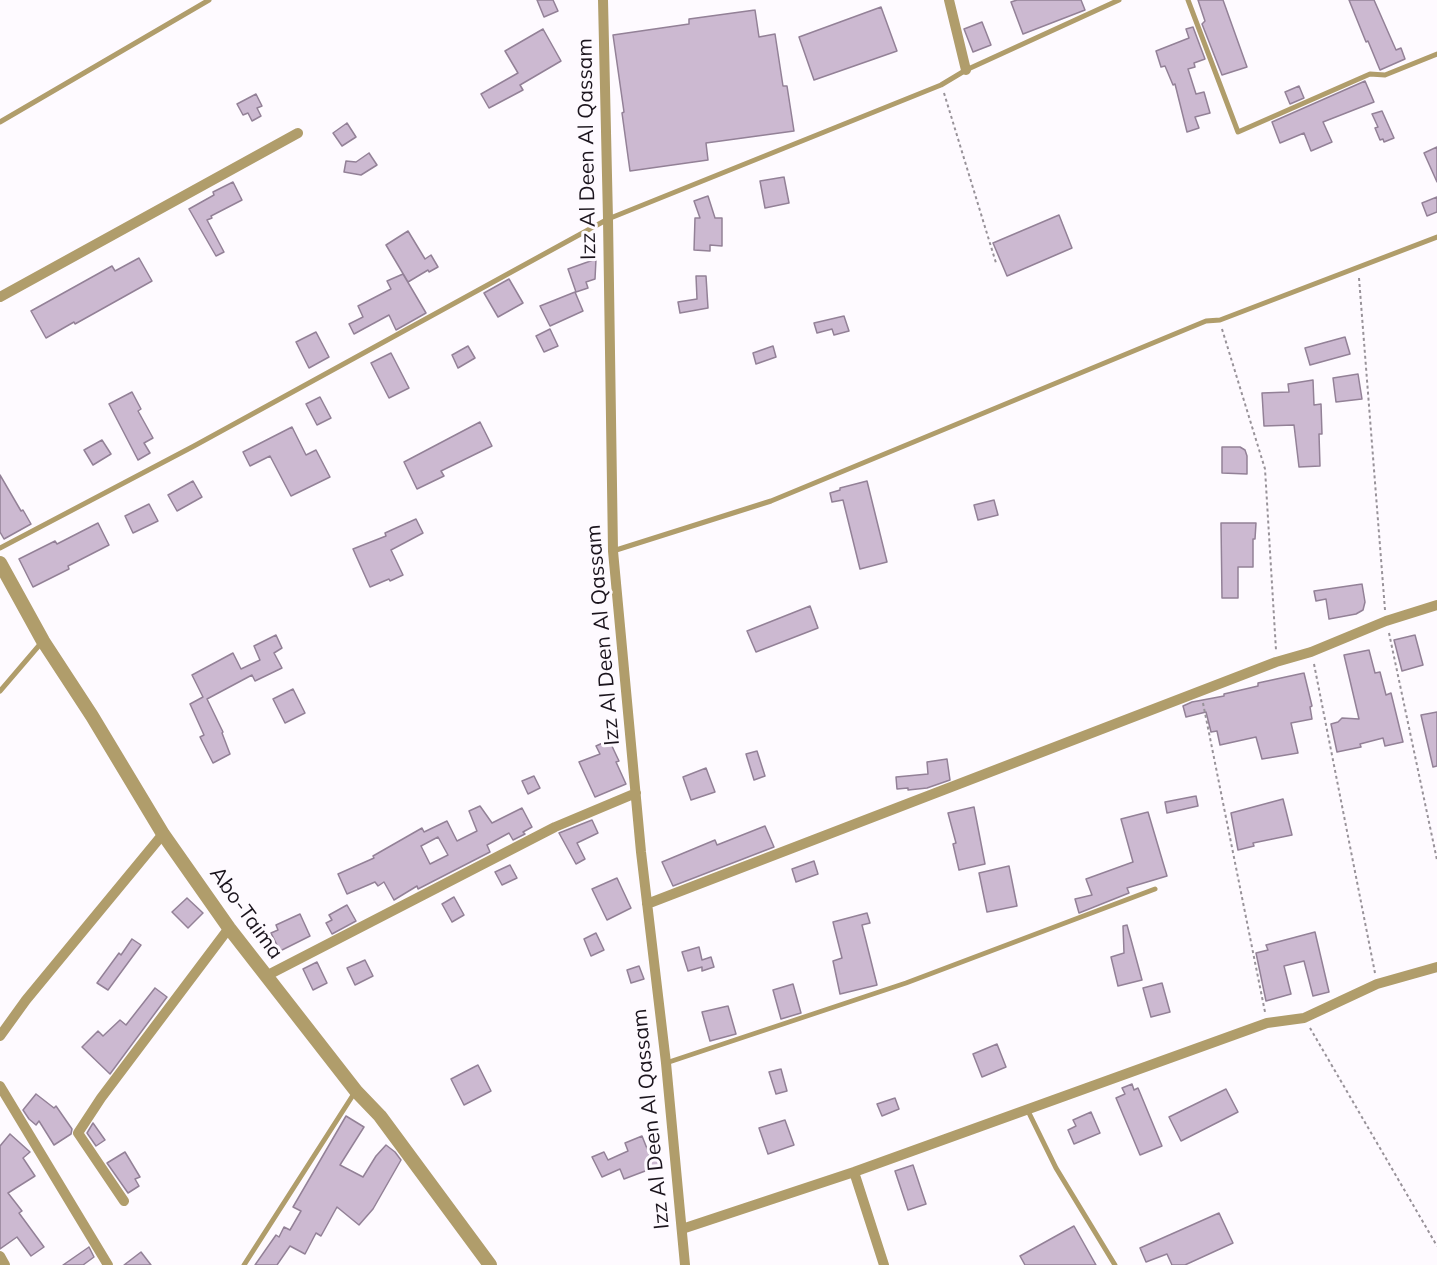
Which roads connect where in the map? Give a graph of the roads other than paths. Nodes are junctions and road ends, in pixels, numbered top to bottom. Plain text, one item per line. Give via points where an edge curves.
1 (209, 0) edge
2 (603, 0) edge
3 (949, 0) edge
4 (1119, 0) edge
5 (1188, 0) edge
6 (1437, 54) edge
7 (966, 70) junction
8 (0, 122) edge
9 (298, 133) dead end
10 (608, 219) junction
11 (1437, 237) edge
12 (0, 297) edge
13 (0, 548) edge
14 (613, 551) junction
15 (0, 563) edge
16 (1437, 605) edge
17 (43, 641) junction
18 (0, 691) edge
19 (636, 793) junction
20 (163, 834) junction
21 (1155, 888) dead end
22 (647, 904) junction
23 (229, 928) junction
24 (1437, 967) edge
25 (266, 976) junction
26 (0, 1036) edge
27 (666, 1062) junction
28 (0, 1086) edge
29 (356, 1090) junction
30 (1028, 1111) junction
31 (854, 1172) junction
32 (124, 1201) dead end
33 (682, 1229) junction
34 (0, 1256) edge
35 (5, 1265) edge
36 (108, 1265) edge
37 (244, 1265) edge
38 (490, 1265) edge
39 (685, 1265) edge
40 (884, 1265) edge
41 (1115, 1265) edge

1 - 8 lane
2 - 10 street, Izz Al Deen Al Qassam
3 - 7 street
4 - 7 lane
5 - 6 lane via 1238,132 1370,74 1385,75
7 - 10 lane via 941,85
9 - 12 street
10 - 13 lane
10 - 14 street, Izz Al Deen Al Qassam
11 - 14 lane via 1220,320 1206,321 771,501
14 - 19 street, Izz Al Deen Al Qassam
15 - 17 street, Abo-Taima
16 - 22 street via 1276,662
17 - 18 lane
17 - 20 street, Abo-Taima
19 - 22 street, Izz Al Deen Al Qassam
19 - 25 street via 555,828
20 - 23 street, Abo-Taima
20 - 26 street
21 - 27 lane via 906,983
22 - 27 street, Izz Al Deen Al Qassam
23 - 25 street, Abo-Taima
23 - 32 street via 78,1133
24 - 30 street via 1377,984 1304,1018 1267,1023
25 - 29 street, Abo-Taima
27 - 33 street, Izz Al Deen Al Qassam
28 - 36 street
29 - 37 lane
29 - 38 street, Abo-Taima via 380,1116
30 - 31 street
30 - 41 lane via 1056,1167
31 - 33 street
31 - 40 street
33 - 39 street, Izz Al Deen Al Qassam
34 - 35 street

